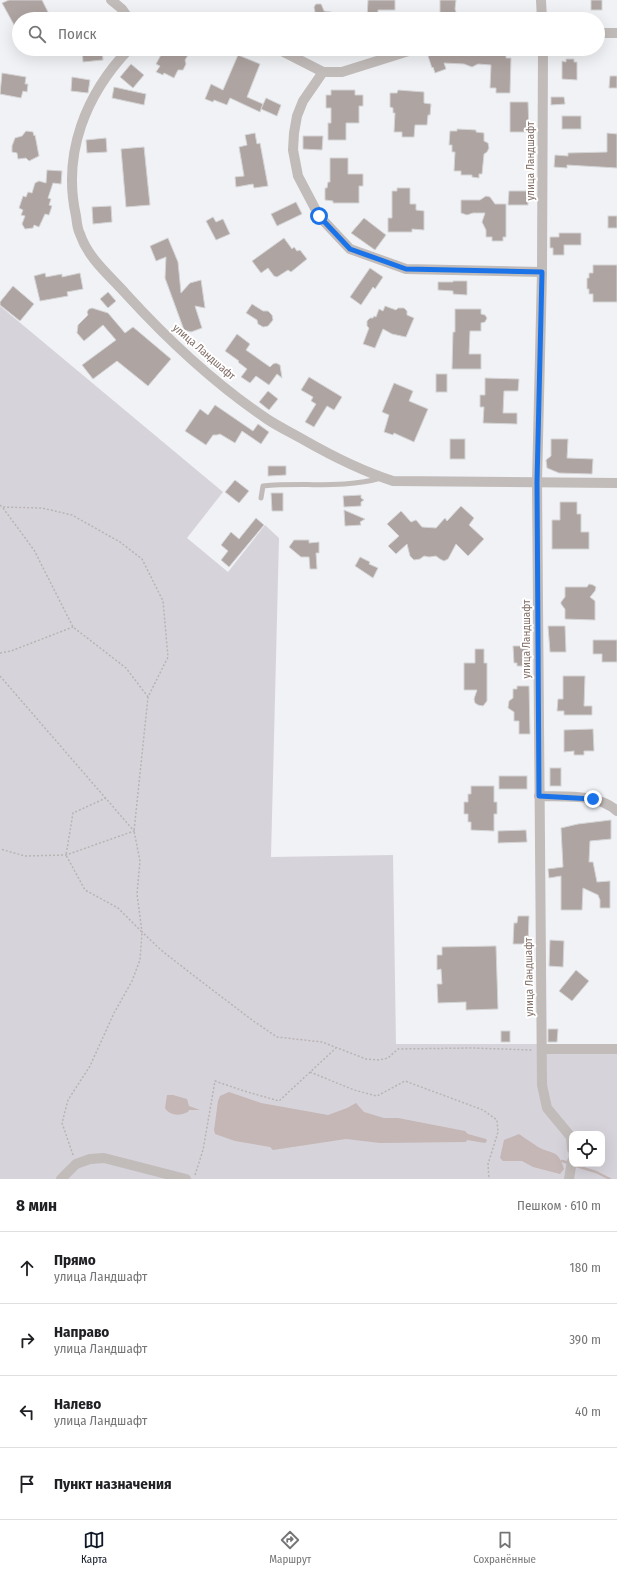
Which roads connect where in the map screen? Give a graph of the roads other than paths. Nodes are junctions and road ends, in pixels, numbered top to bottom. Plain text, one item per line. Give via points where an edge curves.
1 (111, 0) edge
2 (541, 0) edge
3 (124, 12) edge
4 (542, 12) edge
5 (605, 33) edge
6 (617, 33) edge
7 (122, 56) edge
8 (292, 56) edge
9 (393, 56) edge
10 (543, 56) edge
11 (323, 72) junction
12 (542, 272) junction
13 (383, 478) junction
14 (537, 482) junction
15 (617, 483) edge
16 (261, 498) dead end
17 (539, 796) junction
18 (617, 811) edge
19 (617, 1049) edge
20 (542, 1050) junction
21 (569, 1135) edge
22 (571, 1167) edge
23 (570, 1178) edge
24 (61, 1179) edge
25 (186, 1179) edge

1 - 3 street
2 - 4 street
5 - 6 street
7 - 13 street, улица Ландшафт via 95,95 80,126 72,156 71,196 80,234 91,257 176,345 224,387 268,419 333,457
8 - 11 street
9 - 11 street via 342,72
10 - 12 street, улица Ландшафт
11 - 12 street via 303,101 297,116 293,150 298,176 319,216 350,249 406,269
12 - 14 street, улица Ландшафт
13 - 14 street, улица Ландшафт via 393,481
13 - 16 lane via 364,483 262,486
14 - 15 street, улица Ландшафт
14 - 17 street, улица Ландшафт
17 - 18 street via 593,799 610,805
17 - 20 street, улица Ландшафт
19 - 20 street
20 - 21 street, улица Ландшафт via 542,1085 547,1108
22 - 23 street
24 - 25 street via 76,1164 104,1158

